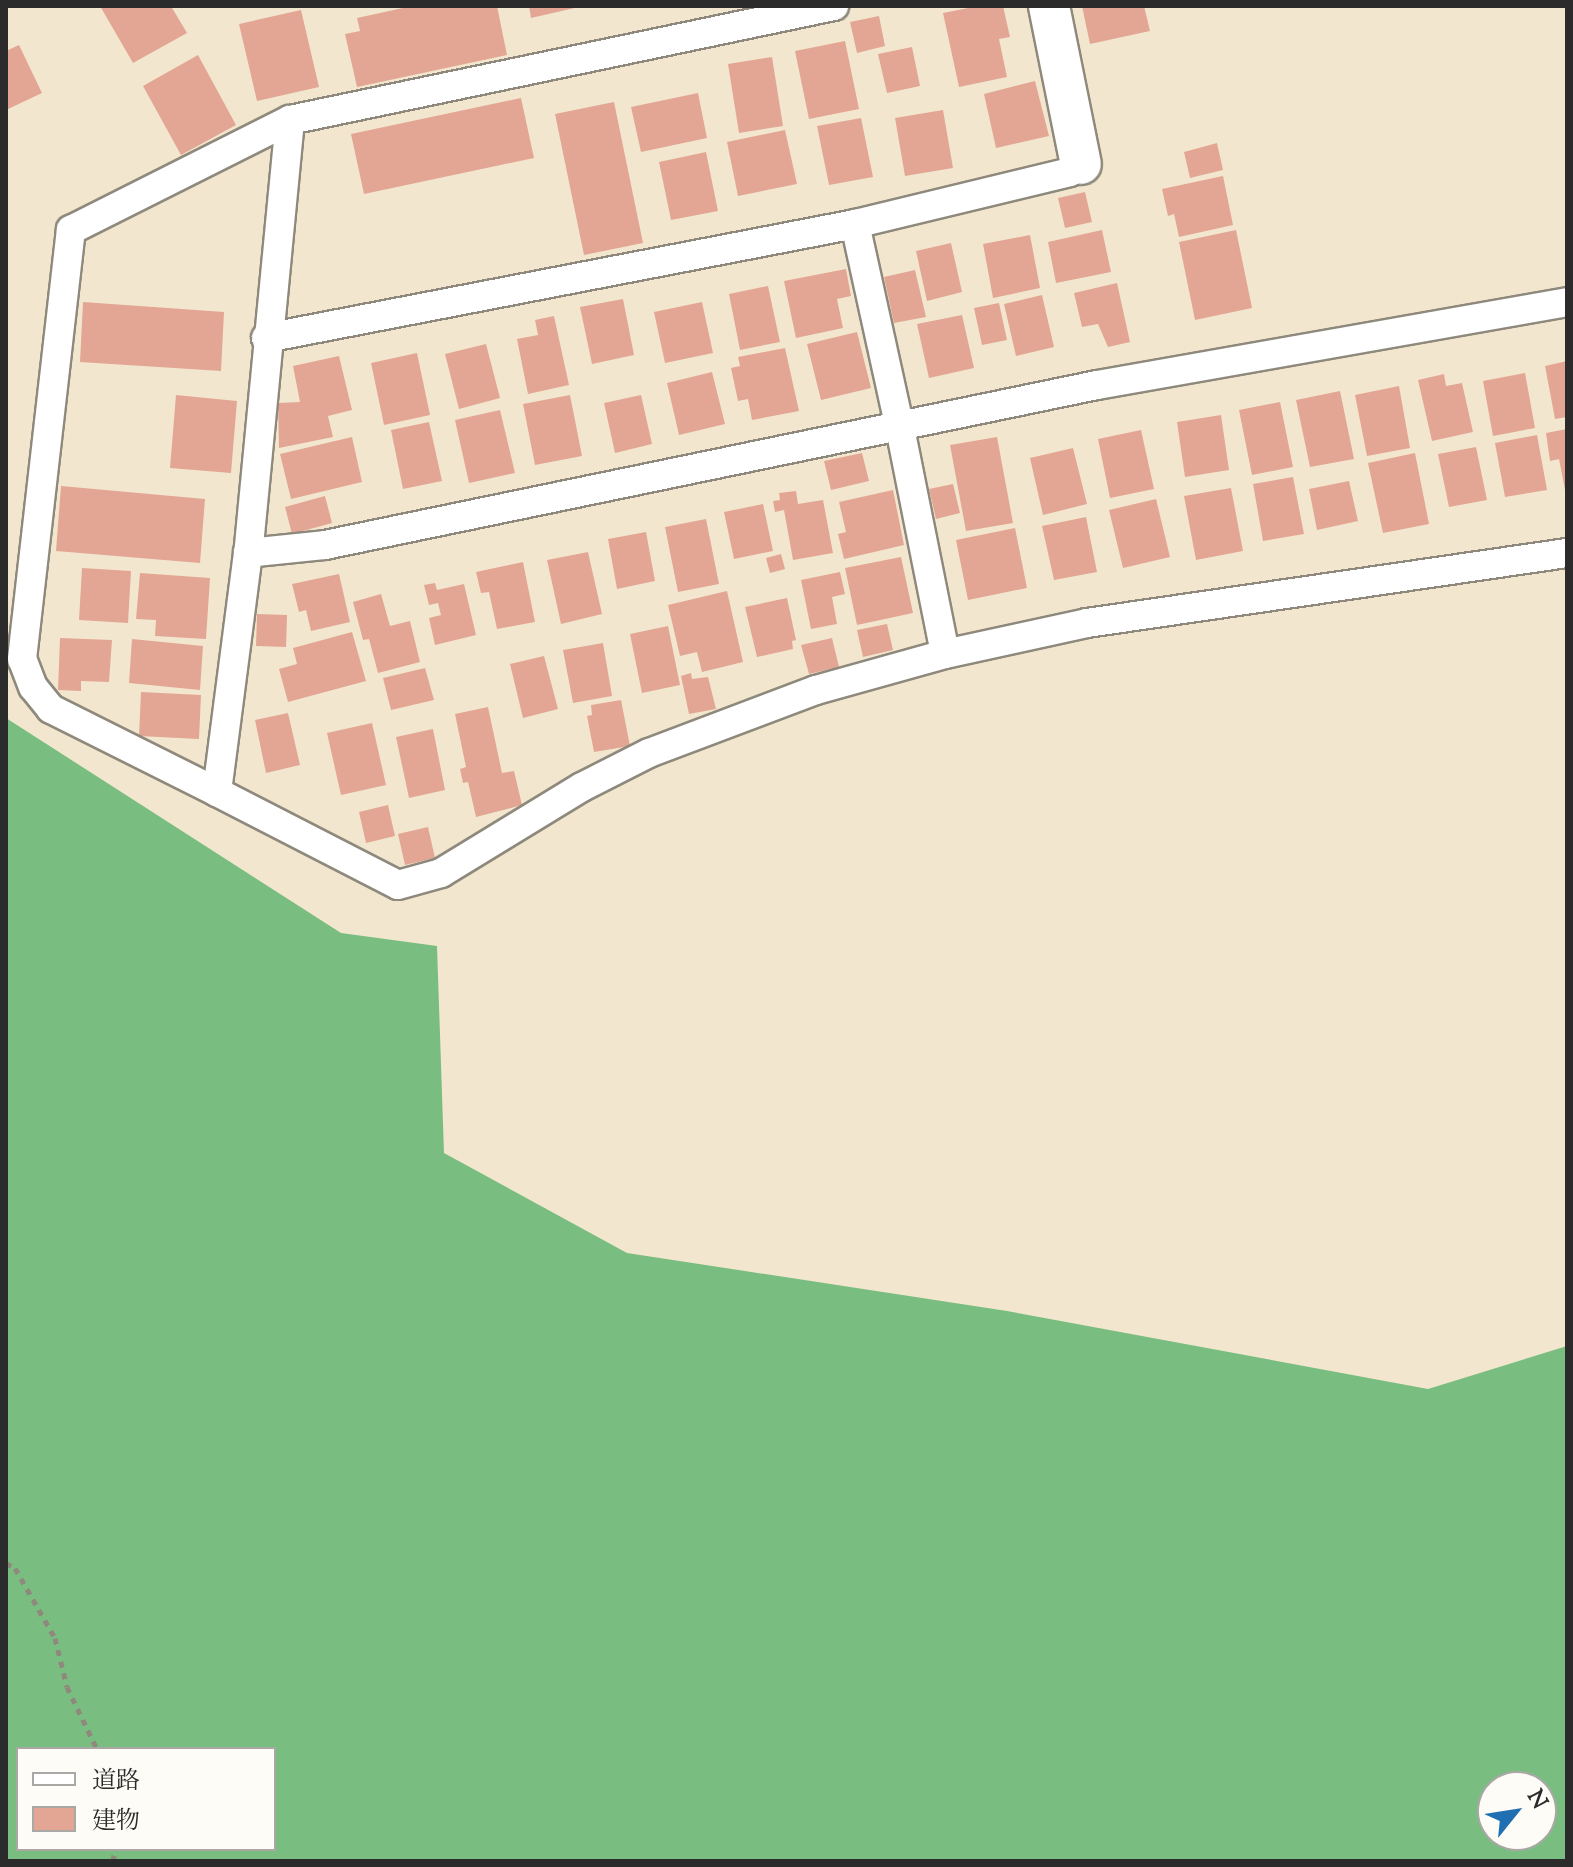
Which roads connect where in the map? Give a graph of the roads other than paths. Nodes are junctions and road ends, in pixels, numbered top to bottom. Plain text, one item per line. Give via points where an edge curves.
1 (834, 6) edge
2 (1049, 6) edge
3 (290, 120) junction
4 (1081, 164) joint
5 (855, 224) junction
6 (1567, 302) edge
7 (266, 338) junction
8 (900, 428) junction
9 (248, 553) junction
10 (1567, 553) edge
11 (945, 654) junction
12 (217, 792) junction

1 - 3 street
2 - 4 street
3 - 7 street
3 - 12 street via 71,230 22,659 33,687 51,709
4 - 5 street via 1070,172
5 - 7 street
5 - 8 street
6 - 8 street via 1097,385
7 - 9 street
8 - 9 street via 325,545
8 - 11 street
9 - 12 street
10 - 11 street via 1087,623
11 - 12 street via 816,690 649,753 582,787 441,873 398,885

